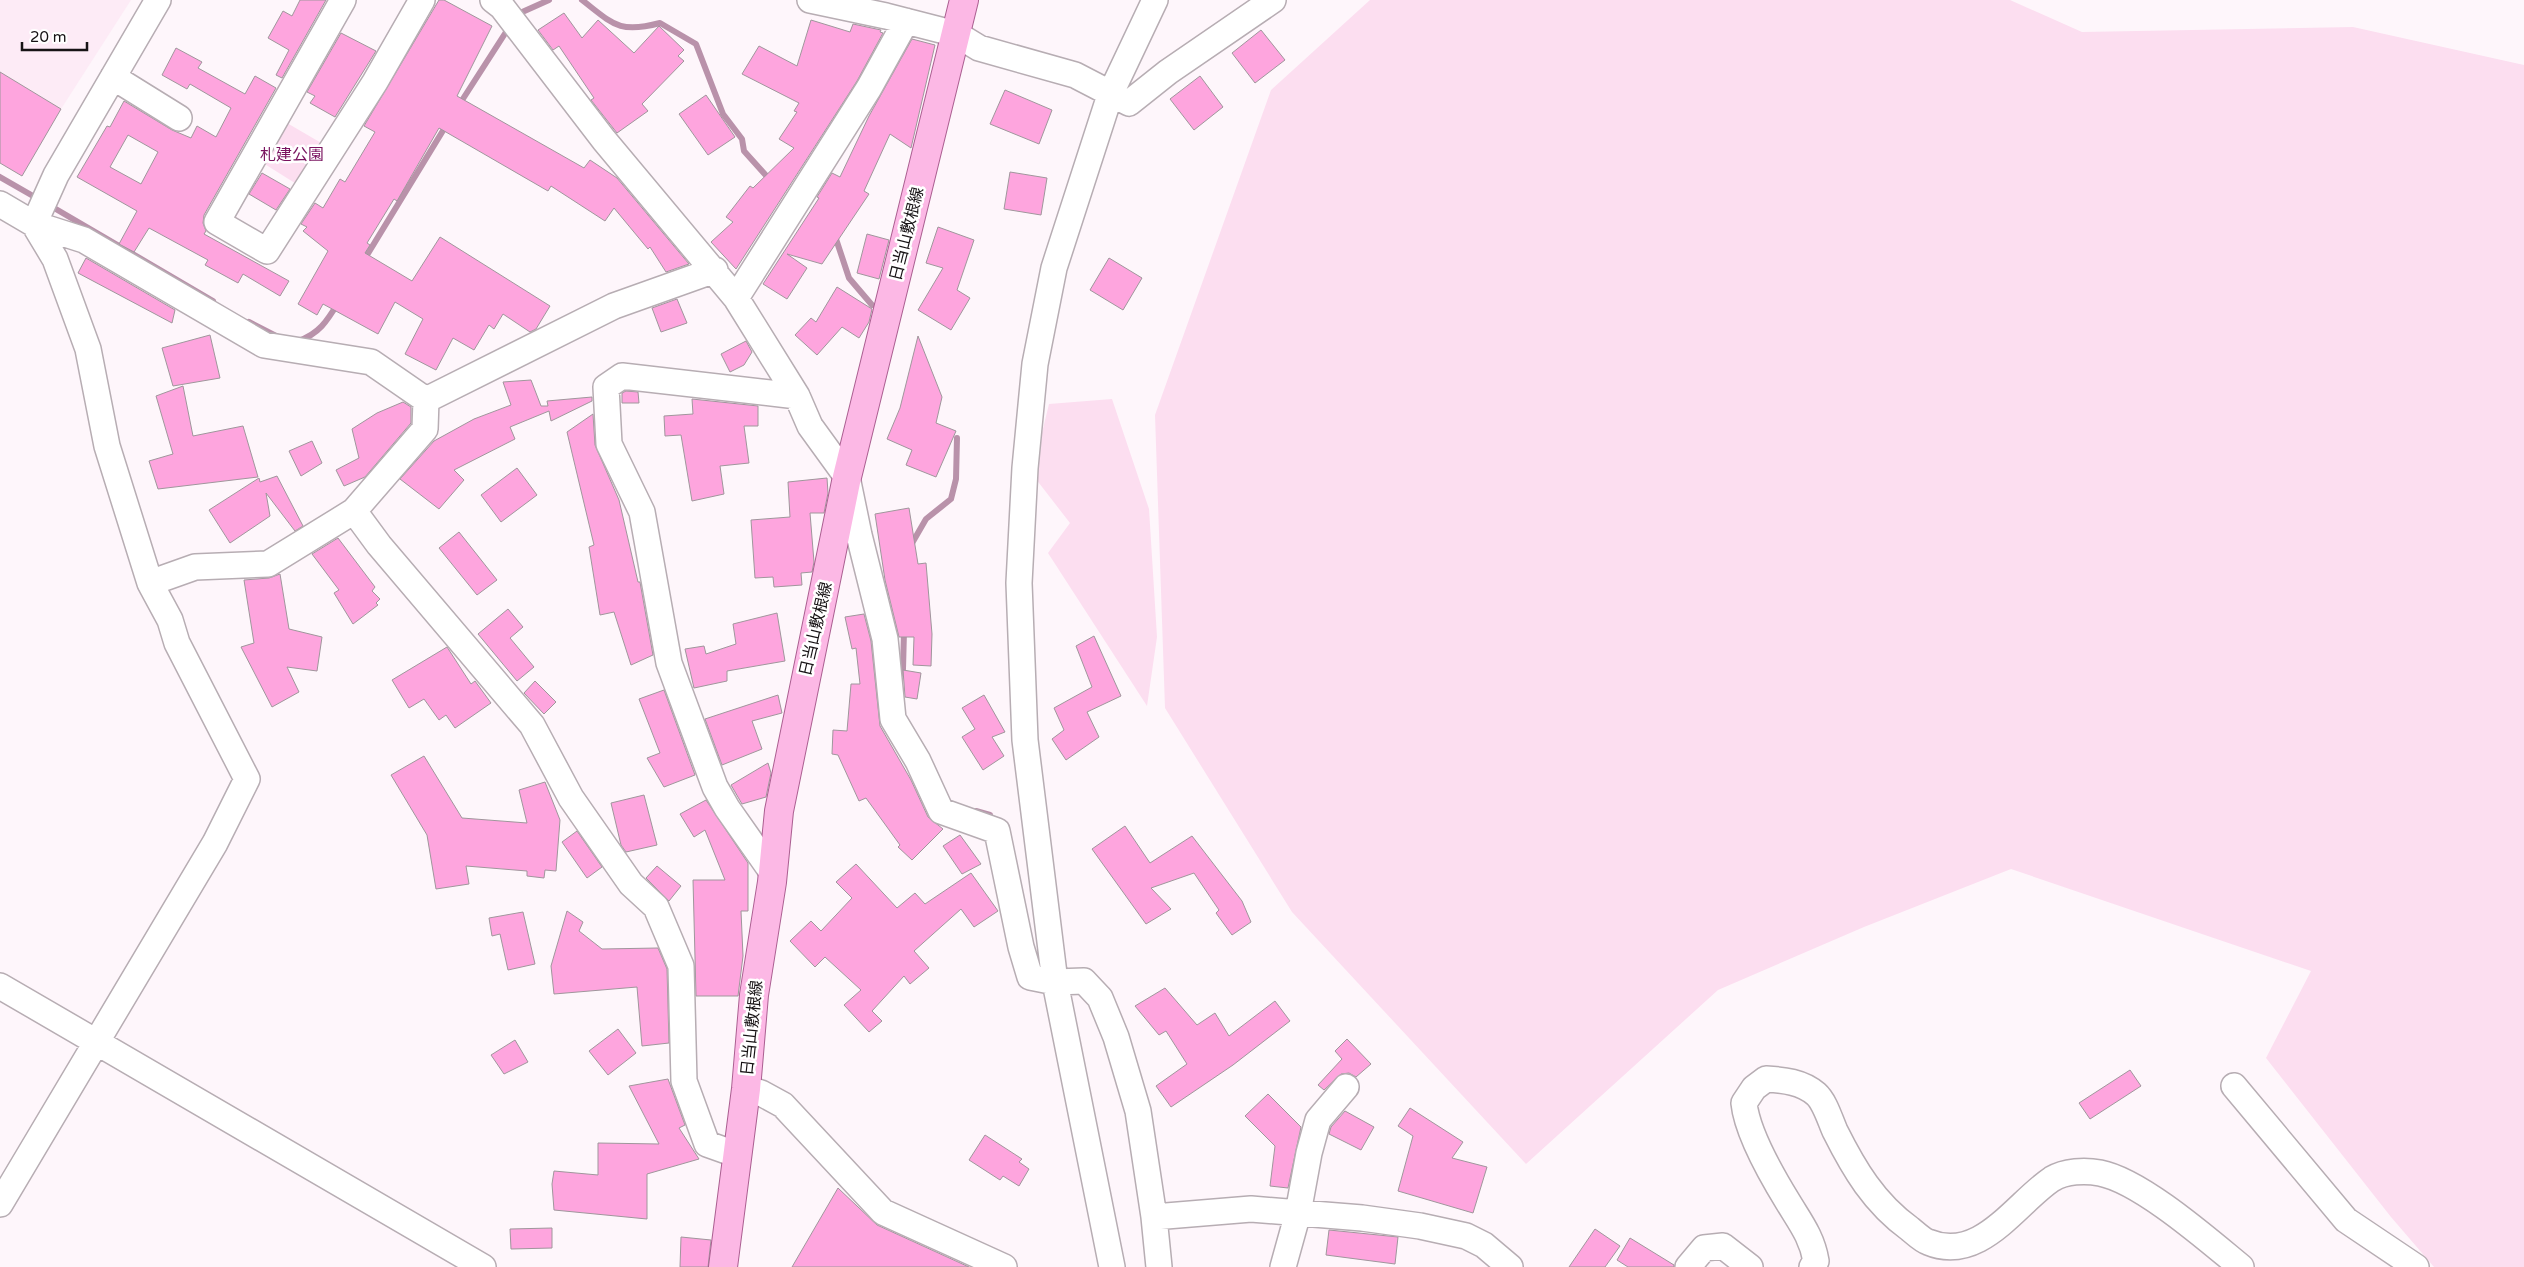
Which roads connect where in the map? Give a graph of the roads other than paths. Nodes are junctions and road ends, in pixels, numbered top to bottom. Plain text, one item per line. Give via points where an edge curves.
1 (158, 0) edge
2 (344, 0) edge
3 (422, 0) edge
4 (810, 0) edge
5 (964, 0) edge
6 (1156, 0) edge
7 (1273, 0) edge
8 (503, 2) edge
9 (894, 12) edge
10 (956, 34) junction
11 (113, 77) junction
12 (1110, 95) junction
13 (179, 118) dead end
14 (0, 204) edge
15 (34, 224) junction
16 (715, 270) junction
17 (736, 298) junction
18 (797, 396) junction
19 (426, 400) junction
20 (847, 477) junction
21 (354, 511) junction
22 (150, 583) junction
23 (772, 872) junction
24 (1055, 982) junction
25 (0, 986) edge
26 (95, 1042) junction
27 (2234, 1086) dead end
28 (1346, 1087) dead end
29 (746, 1089) junction
30 (738, 1155) junction
31 (0, 1204) edge
32 (1298, 1213) junction
33 (1154, 1217) junction
34 (480, 1266) edge
35 (723, 1267) edge
36 (1004, 1267) edge
37 (1112, 1267) edge
38 (1159, 1267) edge
39 (1283, 1267) edge
40 (1510, 1267) edge
41 (1688, 1267) edge
42 (1750, 1267) edge
43 (1812, 1267) edge
44 (2241, 1267) edge
45 (2416, 1267) edge

1 - 11 street
2 - 3 street via 217,222 267,251 375,82
4 - 9 street
5 - 10 main road, 日当山敷根線
6 - 12 street
7 - 12 street via 1168,72 1129,103
8 - 16 street via 604,140
9 - 10 street
9 - 17 street via 870,88
10 - 12 street via 979,48 1075,76
10 - 20 main road, 日当山敷根線
11 - 13 street
11 - 15 street via 56,175
12 - 24 street via 1054,268 1036,364 1025,468 1019,583 1026,740
14 - 15 street
15 - 19 street via 84,240 264,346 371,362
15 - 22 street via 55,259 88,349 107,446
16 - 17 street
16 - 19 street via 614,306
17 - 18 street
18 - 20 street via 810,426
18 - 23 street via 622,376 606,387 609,444 642,512 669,663 715,787
19 - 21 street via 425,429
20 - 23 main road, 日当山敷根線 via 779,810
20 - 24 street via 885,639 893,719 941,811 997,831 1030,976
21 - 22 street via 268,564 195,567
21 - 30 street via 379,545 532,725 571,798 631,884 656,906 681,966 684,1081 707,1144
22 - 26 street via 170,620 177,643 247,778 215,843
23 - 29 main road, 日当山敷根線 via 754,995
24 - 33 street via 1084,981 1100,998 1116,1036 1138,1111
24 - 37 street
25 - 26 street
26 - 31 street
26 - 34 street
27 - 45 street via 2346,1220
28 - 32 street via 1318,1120
29 - 30 main road, 日当山敷根線
29 - 36 street via 761,1092 783,1105 883,1212
30 - 35 main road, 日当山敷根線
32 - 33 street via 1251,1209
32 - 39 street
32 - 40 street via 1362,1218 1456,1232 1484,1245
33 - 38 street
41 - 42 street via 1704,1248 1723,1246
43 - 44 street via 1816,1261 1810,1236 1787,1200 1746,1120 1744,1103 1754,1088 1766,1079 1804,1086 1818,1095 1850,1160 1873,1197 1897,1220 1928,1242 1956,1248 1982,1237 1999,1227 2054,1178 2080,1171 2102,1173 2126,1183 2177,1216

